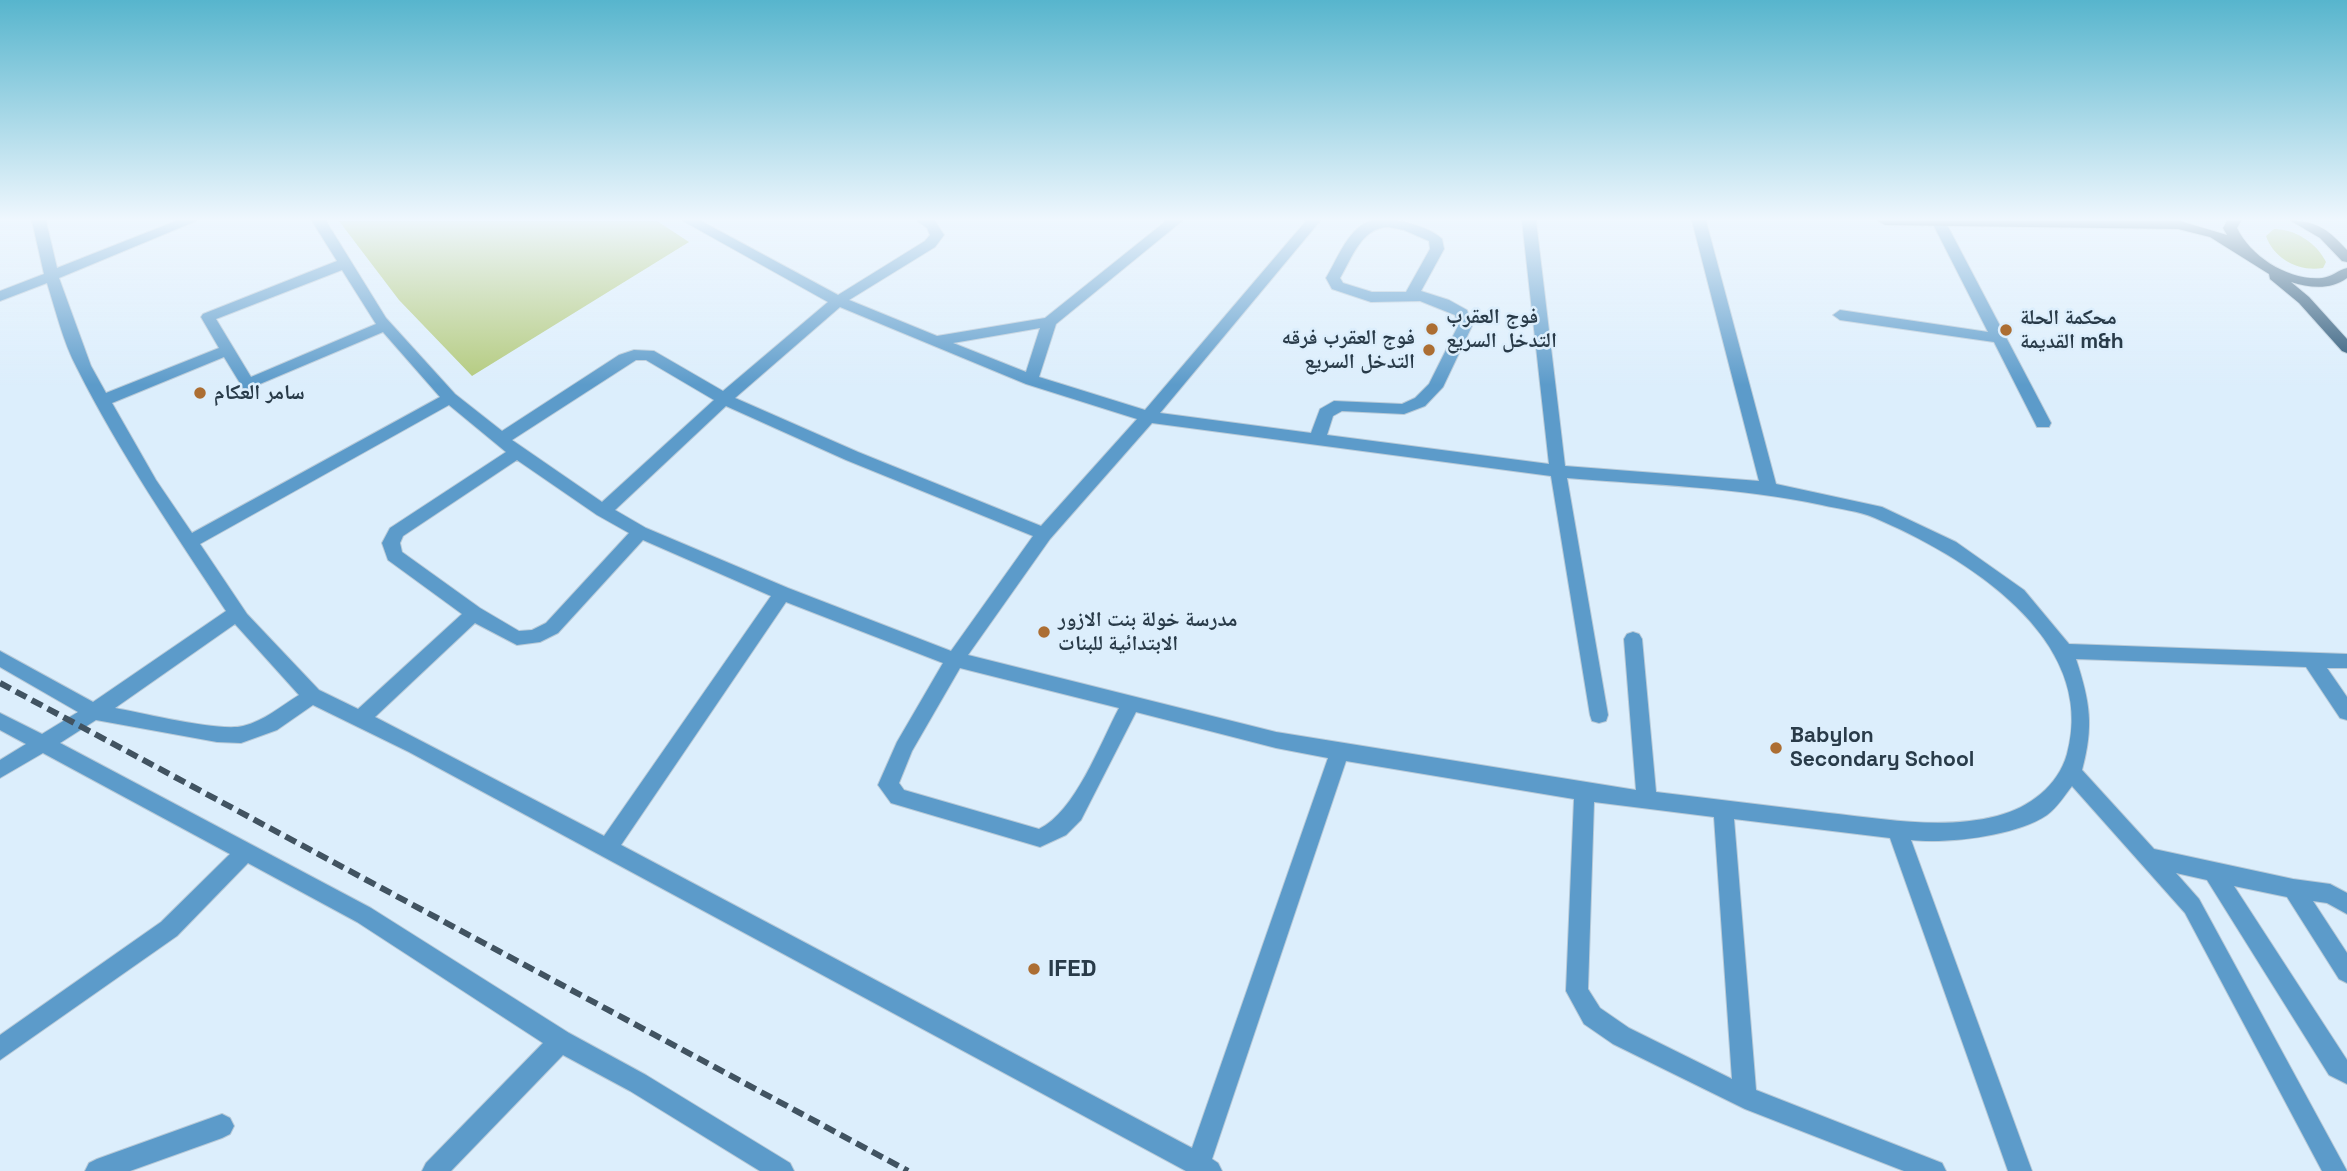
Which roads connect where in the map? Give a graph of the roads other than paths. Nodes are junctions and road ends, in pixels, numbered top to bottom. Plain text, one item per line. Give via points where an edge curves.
1 (51, 275) edge
2 (49, 276) edge
3 (314, 276) edge
4 (354, 276) edge
5 (791, 276) edge
6 (879, 276) edge
7 (1107, 276) edge
8 (1267, 276) edge
9 (1334, 276) edge
10 (1422, 276) edge
11 (1535, 276) edge
12 (1713, 276) edge
13 (1967, 276) edge
14 (2274, 276) edge
15 (2288, 276) edge
16 (2341, 276) edge
17 (0, 296) edge
18 (1411, 296) junction
19 (838, 301) junction
20 (1840, 315) dead end
21 (1049, 322) junction
22 (386, 325) junction
23 (1999, 338) junction
24 (937, 340) junction
25 (2347, 348) edge
26 (228, 350) junction
27 (1031, 380) junction
28 (450, 398) junction
29 (724, 399) junction
30 (101, 401) junction
31 (1148, 417) junction
32 (2043, 423) dead end
33 (502, 439) junction
34 (1317, 439) junction
35 (517, 452) junction
36 (1558, 471) junction
37 (1769, 488) junction
38 (603, 511) junction
39 (640, 532) junction
40 (1044, 534) junction
41 (188, 543) junction
42 (782, 593) junction
43 (237, 612) junction
44 (474, 612) junction
45 (1633, 639) dead end
46 (2064, 651) junction
47 (0, 658) edge
48 (2310, 658) junction
49 (2341, 658) edge
50 (955, 659) junction
51 (312, 696) junction
52 (1131, 703) junction
53 (94, 712) junction
54 (2347, 712) edge
55 (1599, 715) dead end
56 (360, 719) junction
57 (0, 721) edge
58 (44, 744) junction
59 (1340, 752) junction
60 (0, 770) edge
61 (2072, 772) junction
62 (1584, 792) junction
63 (1647, 799) junction
64 (1723, 808) junction
65 (1897, 830) junction
66 (607, 849) junction
67 (246, 852) junction
68 (2147, 857) junction
69 (2213, 871) junction
70 (2292, 889) junction
71 (2347, 904) edge
72 (2347, 972) edge
73 (561, 1041) junction
74 (0, 1049) edge
75 (2347, 1073) edge
76 (1745, 1097) junction
77 (222, 1126) dead end
78 (1204, 1168) edge
79 (97, 1171) edge
80 (434, 1171) edge
81 (782, 1171) edge
82 (1934, 1171) edge
83 (2020, 1171) edge
84 (2335, 1171) edge

1 - 30 street via 83,366
2 - 17 street
3 - 26 street via 208,317
4 - 22 street
5 - 19 street
6 - 19 street
7 - 21 street
8 - 31 street
9 - 18 street via 1337,286 1371,297
10 - 18 street
11 - 36 street
12 - 37 street
13 - 23 street
14 - 25 main road via 2304,300
15 - 16 main road via 2318,282
18 - 34 street via 1444,303 1462,313 1465,326 1435,387 1420,402 1404,409 1339,405 1326,413
19 - 24 street
19 - 29 street
20 - 23 street
21 - 24 street
21 - 27 street
22 - 26 street via 248,384
22 - 28 street
23 - 32 street
24 - 27 street
26 - 30 street
27 - 31 street
28 - 33 street
28 - 41 street
29 - 33 street via 649,355 634,355
29 - 38 street
29 - 40 street
30 - 41 street
31 - 34 street
31 - 40 street
33 - 35 street
34 - 36 street
35 - 38 street
35 - 44 street via 396,532 391,543 394,555 405,566
36 - 37 street
36 - 55 street
37 - 46 street via 1876,511 1950,547 2018,595
38 - 39 street
39 - 42 street
39 - 44 street via 552,628 534,637 517,638
40 - 50 street
41 - 43 street
42 - 50 street
42 - 66 street
43 - 51 street
43 - 53 street
44 - 56 street
45 - 63 street
46 - 48 street
46 - 61 street via 2080,700 2081,738
47 - 53 street
48 - 49 street
48 - 54 street
50 - 52 street
50 - 52 street via 904,747 888,785 890,791 1040,838 1059,829 1074,814
51 - 53 street via 241,735
51 - 56 street
52 - 59 street
53 - 58 street
56 - 66 street
57 - 58 street
58 - 60 street
58 - 67 street
59 - 62 street
59 - 78 street
61 - 65 street via 2041,808 1998,825 1931,833
61 - 68 street
62 - 63 street
62 - 76 street via 1577,991 1592,1016 1620,1036
63 - 64 street
64 - 65 street
64 - 76 street
65 - 83 street
66 - 78 street
67 - 73 street via 364,915
67 - 74 street via 169,929
68 - 69 street
68 - 84 street via 2192,906
69 - 70 street
69 - 75 street via 2320,1042 2337,1067
70 - 71 street via 2330,894
70 - 72 street
73 - 80 street
73 - 81 street
76 - 82 street
77 - 79 street

